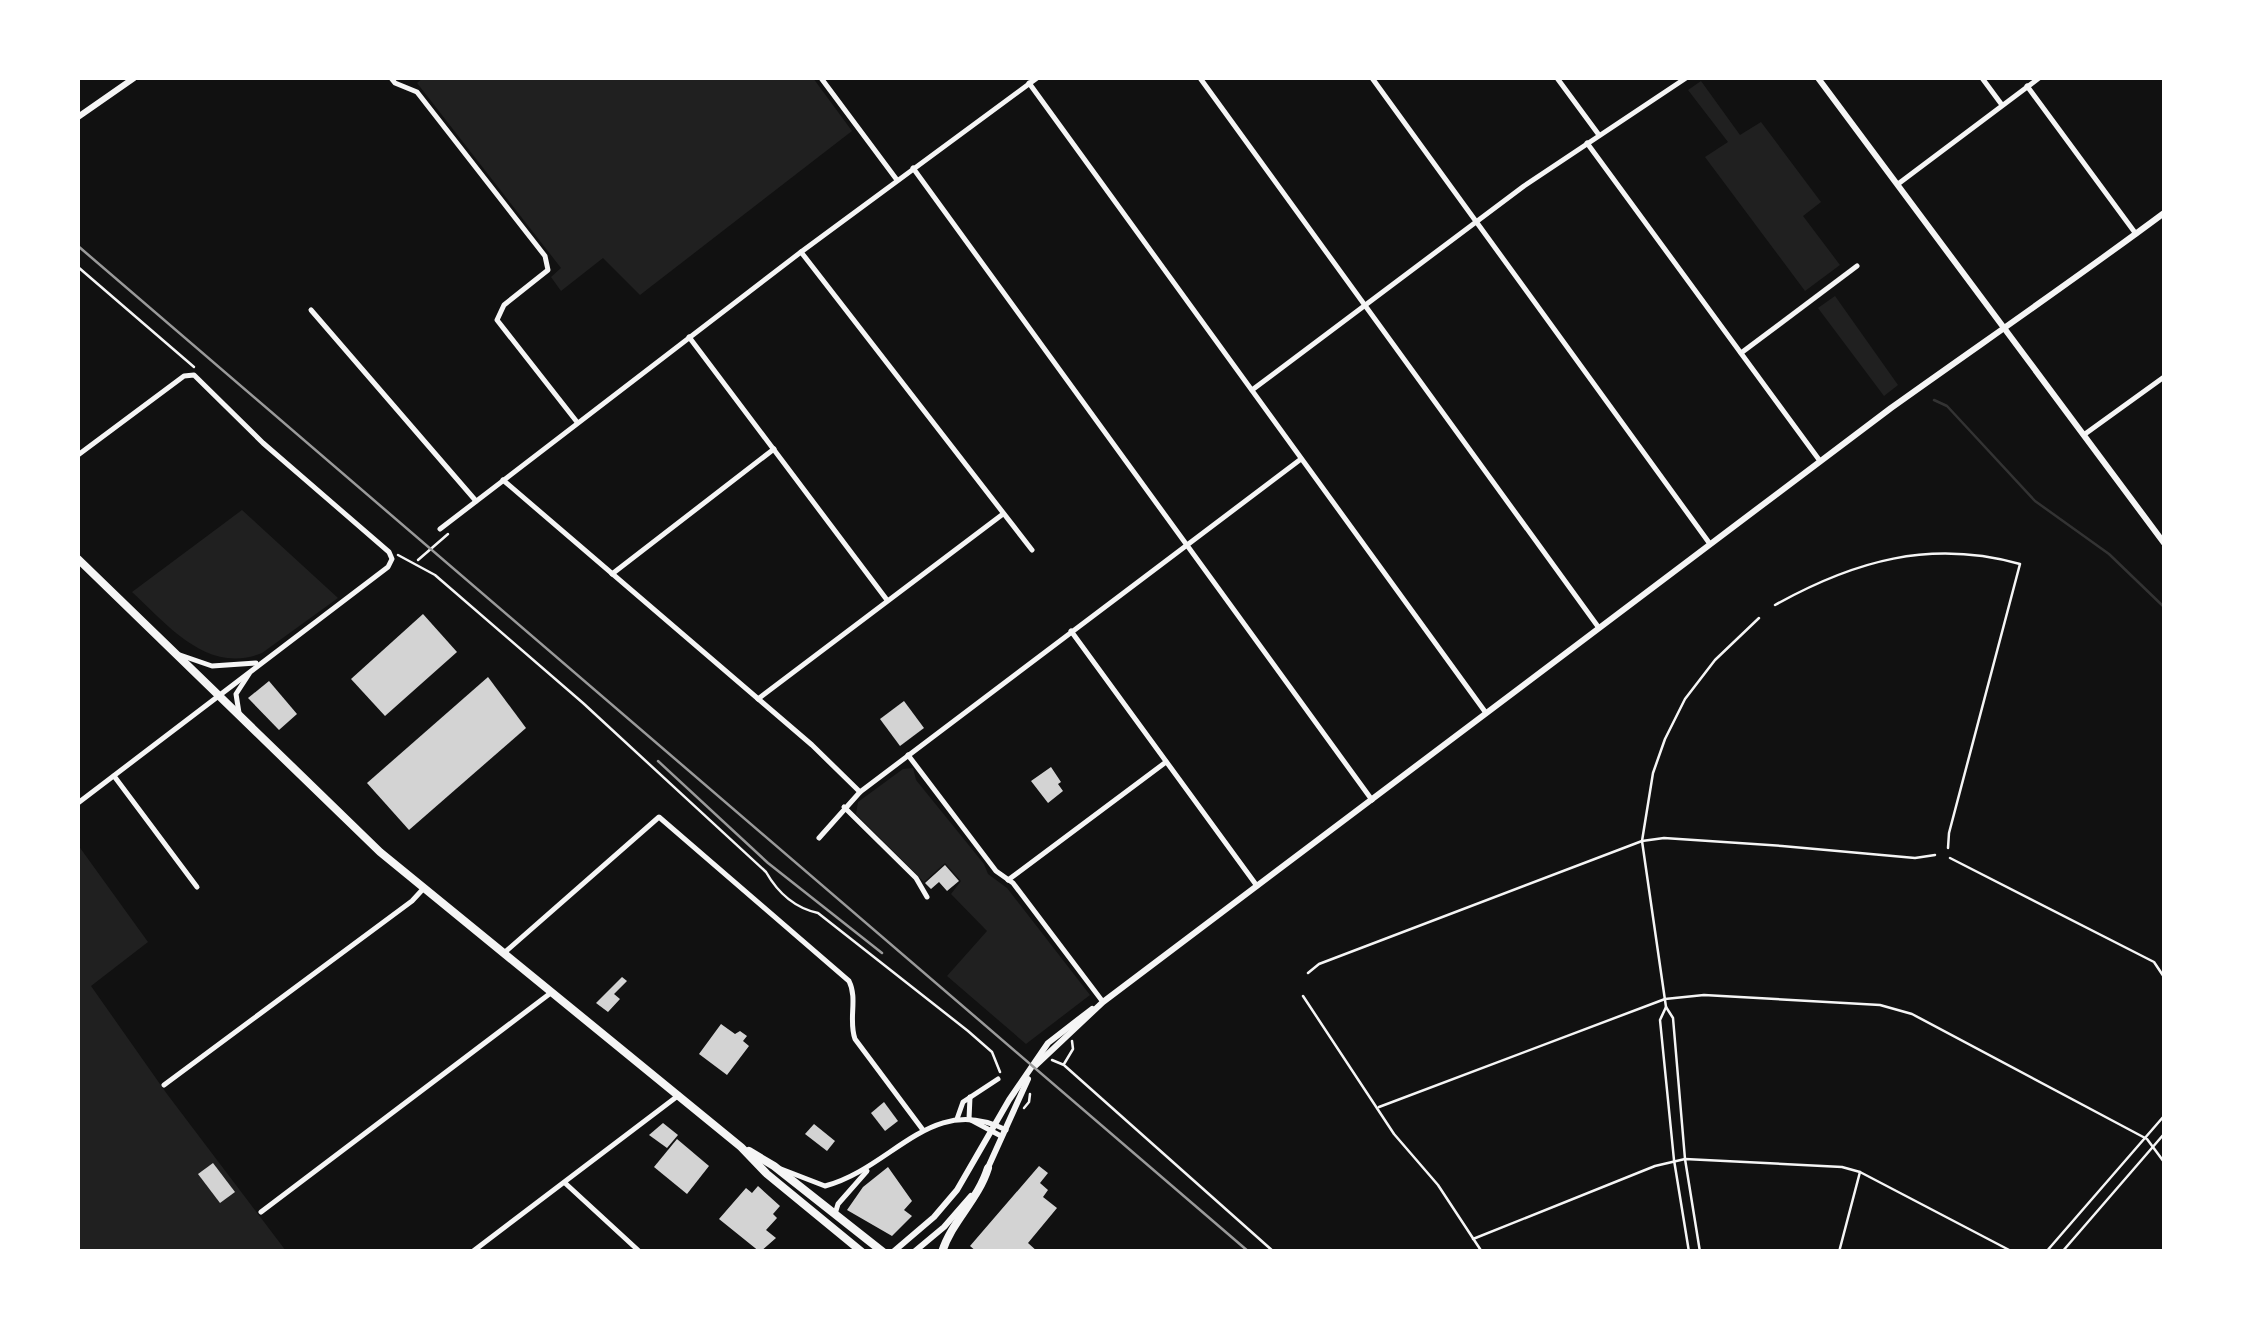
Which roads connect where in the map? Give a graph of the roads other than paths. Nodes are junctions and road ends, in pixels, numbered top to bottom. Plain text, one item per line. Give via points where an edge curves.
1 (134, 78) edge
2 (391, 78) edge
3 (821, 78) edge
4 (1037, 78) edge
5 (1200, 78) edge
6 (1372, 78) edge
7 (1557, 78) edge
8 (1686, 78) edge
9 (1818, 78) edge
10 (1982, 78) edge
11 (2039, 78) edge
12 (1029, 83) junction
13 (2027, 86) junction
14 (2002, 104) junction
15 (79, 112) edge
16 (1599, 135) junction
17 (1587, 143) junction
18 (913, 168) junction
19 (896, 180) junction
20 (1897, 184) junction
21 (2164, 213) edge
22 (1476, 222) junction
23 (2136, 234) junction
24 (801, 252) junction
25 (1857, 266) dead end
26 (1365, 305) junction
27 (311, 310) dead end
28 (2005, 329) junction
29 (689, 337) junction
30 (1741, 352) junction
31 (2164, 377) edge
32 (1252, 390) junction
33 (577, 423) junction
34 (2085, 434) junction
35 (774, 448) junction
36 (78, 455) edge
37 (1301, 459) junction
38 (1820, 461) junction
39 (503, 480) junction
40 (476, 501) junction
41 (1004, 514) junction
42 (440, 529) dead end
43 (2164, 540) edge
44 (1710, 544) junction
45 (1186, 545) junction
46 (1032, 550) dead end
47 (78, 559) edge
48 (612, 574) junction
49 (887, 600) junction
50 (1774, 606) dead end
51 (1760, 618) dead end
52 (1599, 628) junction
53 (1072, 632) junction
54 (172, 652) junction
55 (262, 662) junction
56 (254, 668) junction
57 (217, 696) junction
58 (758, 699) junction
59 (1486, 713) junction
60 (242, 720) junction
61 (908, 755) junction
62 (1166, 762) junction
63 (114, 776) junction
64 (860, 792) junction
65 (1372, 800) junction
66 (78, 803) edge
67 (844, 807) junction
68 (819, 838) dead end
69 (1642, 840) junction
70 (1948, 848) dead end
71 (1935, 856) dead end
72 (1950, 858) dead end
73 (1008, 880) junction
74 (1256, 886) junction
75 (197, 887) dead end
76 (424, 888) junction
77 (926, 897) dead end
78 (504, 953) junction
79 (1308, 973) dead end
80 (2164, 977) edge
81 (552, 992) junction
82 (1302, 996) dead end
83 (1665, 999) junction
84 (1104, 1002) junction
85 (1666, 1007) junction
86 (1032, 1070) junction
87 (998, 1079) road end
88 (164, 1085) dead end
89 (679, 1095) junction
90 (970, 1097) junction
91 (1379, 1107) junction
92 (2164, 1116) edge
93 (956, 1119) junction
94 (969, 1119) junction
95 (995, 1124) junction
96 (922, 1130) junction
97 (990, 1132) junction
98 (1005, 1134) junction
99 (2164, 1134) edge
100 (2147, 1139) junction
101 (741, 1146) junction
102 (2154, 1147) junction
103 (1686, 1158) junction
104 (1674, 1160) junction
105 (2164, 1162) edge
106 (774, 1166) junction
107 (988, 1168) junction
108 (869, 1169) junction
109 (1860, 1172) junction
110 (565, 1182) junction
111 (261, 1212) dead end
112 (835, 1214) junction
113 (1473, 1239) junction
114 (472, 1252) edge
115 (640, 1252) edge
116 (862, 1252) edge
117 (883, 1252) edge
118 (893, 1252) edge
119 (914, 1252) edge
120 (942, 1252) edge
121 (1482, 1252) edge
122 (1688, 1252) edge
123 (1700, 1252) edge
124 (1840, 1252) edge
125 (2013, 1252) edge
126 (2046, 1252) edge
127 (2062, 1252) edge

1 - 15 main road
2 - 33 street via 417,92 545,256 548,270 504,305 497,320
3 - 19 street
4 - 12 street
5 - 26 street
6 - 22 street
7 - 16 street
8 - 16 street
9 - 20 main road
10 - 14 street
11 - 13 street
12 - 18 street
12 - 32 street
13 - 14 street
13 - 23 street
14 - 20 street
16 - 17 street
17 - 22 street
17 - 30 street
18 - 19 street
18 - 45 street
19 - 24 street
20 - 28 main road
21 - 23 main road
22 - 26 street
22 - 44 street
23 - 28 main road
24 - 29 street
24 - 41 street
25 - 30 street
26 - 32 street
26 - 52 street
27 - 40 street
28 - 34 main road
28 - 38 main road
29 - 33 street
29 - 35 street
30 - 38 street
31 - 34 street
32 - 37 street
33 - 39 street
34 - 43 main road
35 - 48 street
35 - 49 street
36 - 55 street via 195,372 392,558 388,568
37 - 45 street
37 - 59 street
38 - 44 main road
39 - 40 street
39 - 48 street
40 - 42 street
41 - 46 street
41 - 49 street
44 - 52 main road
45 - 53 street
45 - 65 street
47 - 54 highway
48 - 58 street
49 - 58 street
50 - 70 lane via 1820,580 1897,557 1976,554 2020,564
51 - 69 lane via 1702,676 1672,722 1653,772
52 - 59 main road
53 - 61 street
53 - 62 street
54 - 55 street via 212,666
54 - 57 highway
55 - 56 street
56 - 57 street
56 - 60 street via 236,694
57 - 60 highway
57 - 63 street
58 - 64 street
59 - 65 main road
60 - 76 highway
61 - 64 street
61 - 73 street
62 - 73 street
62 - 74 street
63 - 66 street
63 - 75 street
64 - 67 street
65 - 74 main road
67 - 68 street
67 - 77 street via 916,878
69 - 71 lane
69 - 79 lane
69 - 83 lane
72 - 80 lane via 2154,962
73 - 84 street
74 - 84 main road
76 - 78 highway
76 - 88 street
78 - 81 highway
78 - 96 street via 659,817 849,981 855,1039
81 - 89 highway
81 - 111 street
82 - 91 lane
83 - 85 lane
83 - 91 lane
83 - 100 lane via 1704,995 1880,1006 1912,1014
84 - 86 main road
85 - 103 lane via 1673,1018
85 - 104 lane via 1660,1020
86 - 95 main road
86 - 98 main road
87 - 90 street
89 - 101 highway
89 - 110 street
90 - 93 street
90 - 94 street
91 - 113 lane
92 - 100 lane
93 - 94 street
93 - 96 street
94 - 95 street
94 - 97 street
95 - 97 main road
95 - 98 street
96 - 108 street
97 - 98 street
97 - 118 main road via 946,1204
98 - 107 main road
99 - 102 lane
100 - 102 lane
100 - 126 lane
101 - 106 highway
101 - 116 highway
102 - 105 lane
102 - 127 lane
103 - 104 lane
103 - 109 lane
103 - 123 lane
104 - 113 lane
104 - 122 lane
106 - 108 street via 825,1186
106 - 112 highway
107 - 119 main road via 958,1212
107 - 120 highway
108 - 112 street
109 - 124 lane
109 - 125 lane
110 - 114 street
110 - 115 street
112 - 117 highway
113 - 121 lane

